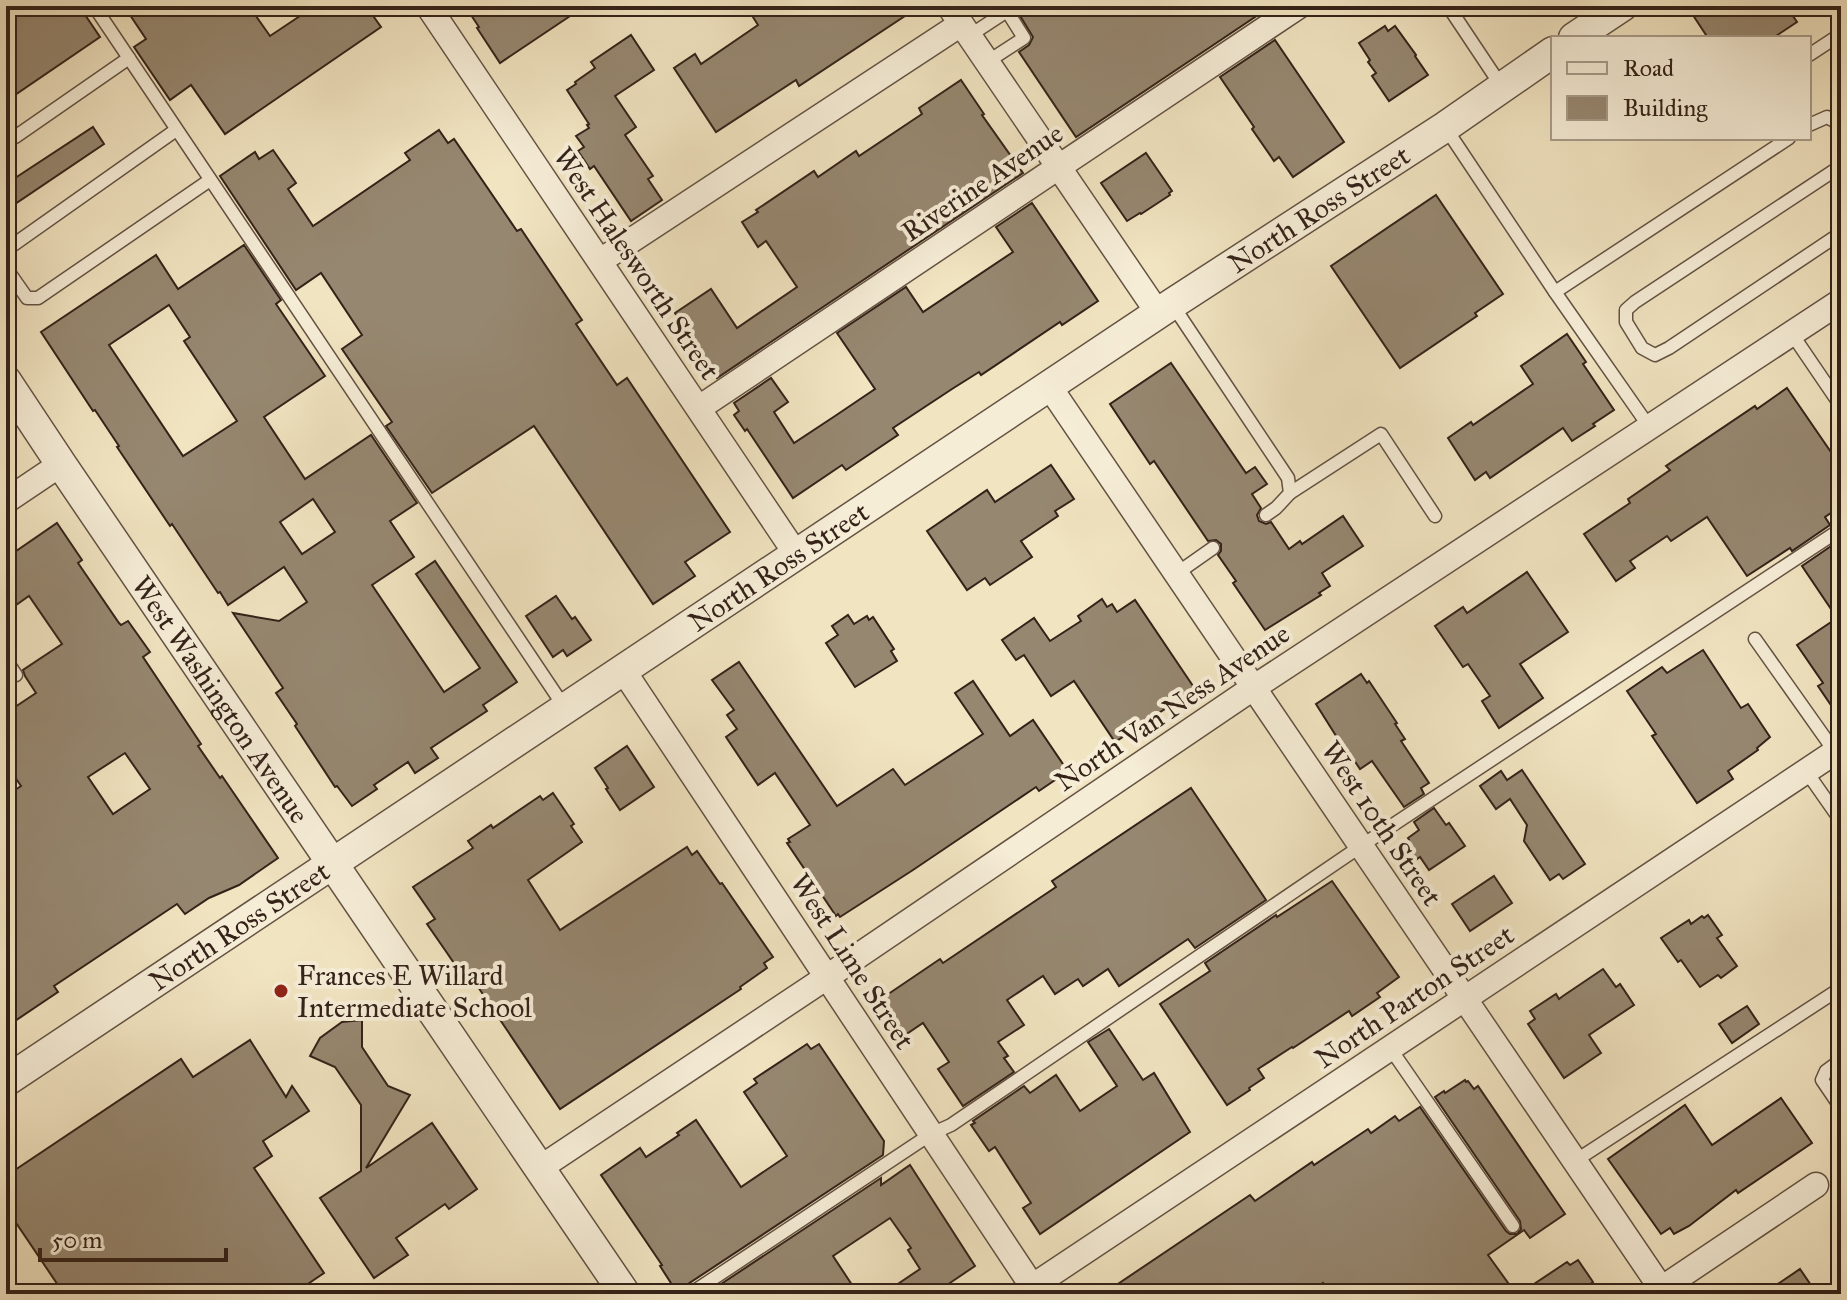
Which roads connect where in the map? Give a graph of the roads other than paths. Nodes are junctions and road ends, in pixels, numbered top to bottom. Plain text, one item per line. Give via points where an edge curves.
1 (94, 6) edge
2 (428, 6) edge
3 (1299, 6) edge
4 (1448, 6) edge
5 (1622, 6) edge
6 (960, 22) edge
7 (1841, 34) edge
8 (1577, 36) edge
9 (1551, 53) edge
10 (1811, 54) edge
11 (129, 58) junction
12 (987, 62) junction
13 (1502, 87) junction
14 (1811, 124) edge
15 (1445, 127) junction
16 (1841, 129) edge
17 (176, 130) junction
18 (15, 137) dead end
19 (1786, 140) edge
20 (1841, 166) edge
21 (1058, 167) junction
22 (210, 180) junction
23 (1841, 233) edge
24 (6, 250) edge
25 (600, 261) junction
26 (6, 268) edge
27 (1555, 292) junction
28 (1841, 301) edge
29 (1165, 308) junction
30 (1792, 334) junction
31 (6, 381) edge
32 (1049, 386) junction
33 (1841, 406) edge
34 (699, 408) junction
35 (1650, 428) junction
36 (61, 464) junction
37 (1290, 493) junction
38 (6, 501) edge
39 (1266, 515) dead end
40 (1435, 516) dead end
41 (1841, 529) edge
42 (1213, 548) dead end
43 (796, 554) junction
44 (1176, 574) junction
45 (1755, 639) dead end
46 (6, 660) edge
47 (623, 670) junction
48 (16, 675) dead end
49 (1253, 688) junction
50 (565, 708) junction
51 (1838, 750) edge
52 (1806, 771) junction
53 (1841, 821) edge
54 (1361, 846) junction
55 (333, 864) junction
56 (827, 977) junction
57 (1841, 988) edge
58 (1464, 999) junction
59 (1390, 1048) junction
60 (1841, 1060) edge
61 (6, 1081) edge
62 (1841, 1108) edge
63 (931, 1134) junction
64 (1575, 1161) junction
65 (540, 1168) junction
66 (1816, 1185) dead end
67 (1513, 1226) dead end
68 (1035, 1289) edge
69 (1663, 1292) edge
70 (625, 1294) edge
71 (690, 1294) edge

1 - 11 lane
2 - 25 street, West Halesworth Street
3 - 21 street, Riverine Avenue
4 - 13 lane
5 - 8 street
6 - 12 street
6 - 12 lane via 1007,11 1024,38
6 - 25 street
7 - 10 lane
9 - 13 street, North Ross Street
11 - 17 lane
11 - 18 lane
12 - 21 street
13 - 15 street, North Ross Street
14 - 16 lane via 1827,117
15 - 27 lane
15 - 29 street, North Ross Street
17 - 22 lane
17 - 24 lane
19 - 27 lane
20 - 23 lane via 1635,302 1626,310 1626,322 1642,348 1655,355
21 - 29 street
21 - 34 street, Riverine Avenue
22 - 26 lane via 38,298 27,298
22 - 50 lane
25 - 34 street, West Halesworth Street
27 - 35 lane
28 - 30 street, North Van Ness Avenue
29 - 32 street, North Ross Street
29 - 37 lane via 1288,478
30 - 33 lane
30 - 35 street, North Van Ness Avenue
31 - 36 street, West Washington Avenue
32 - 43 street, North Ross Street
32 - 44 street, West 10th Street
34 - 43 street, West Halesworth Street
35 - 49 street, North Van Ness Avenue
36 - 38 street
36 - 55 street, West Washington Avenue
37 - 39 lane
37 - 40 lane via 1381,434
41 - 54 lane
42 - 44 lane
43 - 47 street, North Ross Street
44 - 49 street, West 10th Street
45 - 51 lane
46 - 48 lane
47 - 50 street, North Ross Street
47 - 56 street, West Lime Street
49 - 54 street, West 10th Street
49 - 56 street, North Van Ness Avenue
50 - 55 street, North Ross Street
51 - 52 street, North Parton Street
52 - 53 lane
52 - 58 street, North Parton Street
54 - 58 street, West 10th Street
54 - 63 lane
55 - 61 street, North Ross Street
55 - 65 street, West Washington Avenue
56 - 63 street, West Lime Street
56 - 65 street, North Van Ness Avenue
57 - 64 lane
58 - 59 street, North Parton Street
58 - 64 street, West 10th Street
59 - 67 lane
59 - 68 street, North Parton Street
60 - 62 lane via 1822,1080
63 - 68 street, West Lime Street
63 - 71 lane
64 - 69 street, West 10th Street
65 - 70 street, West Washington Avenue
66 - 69 street

